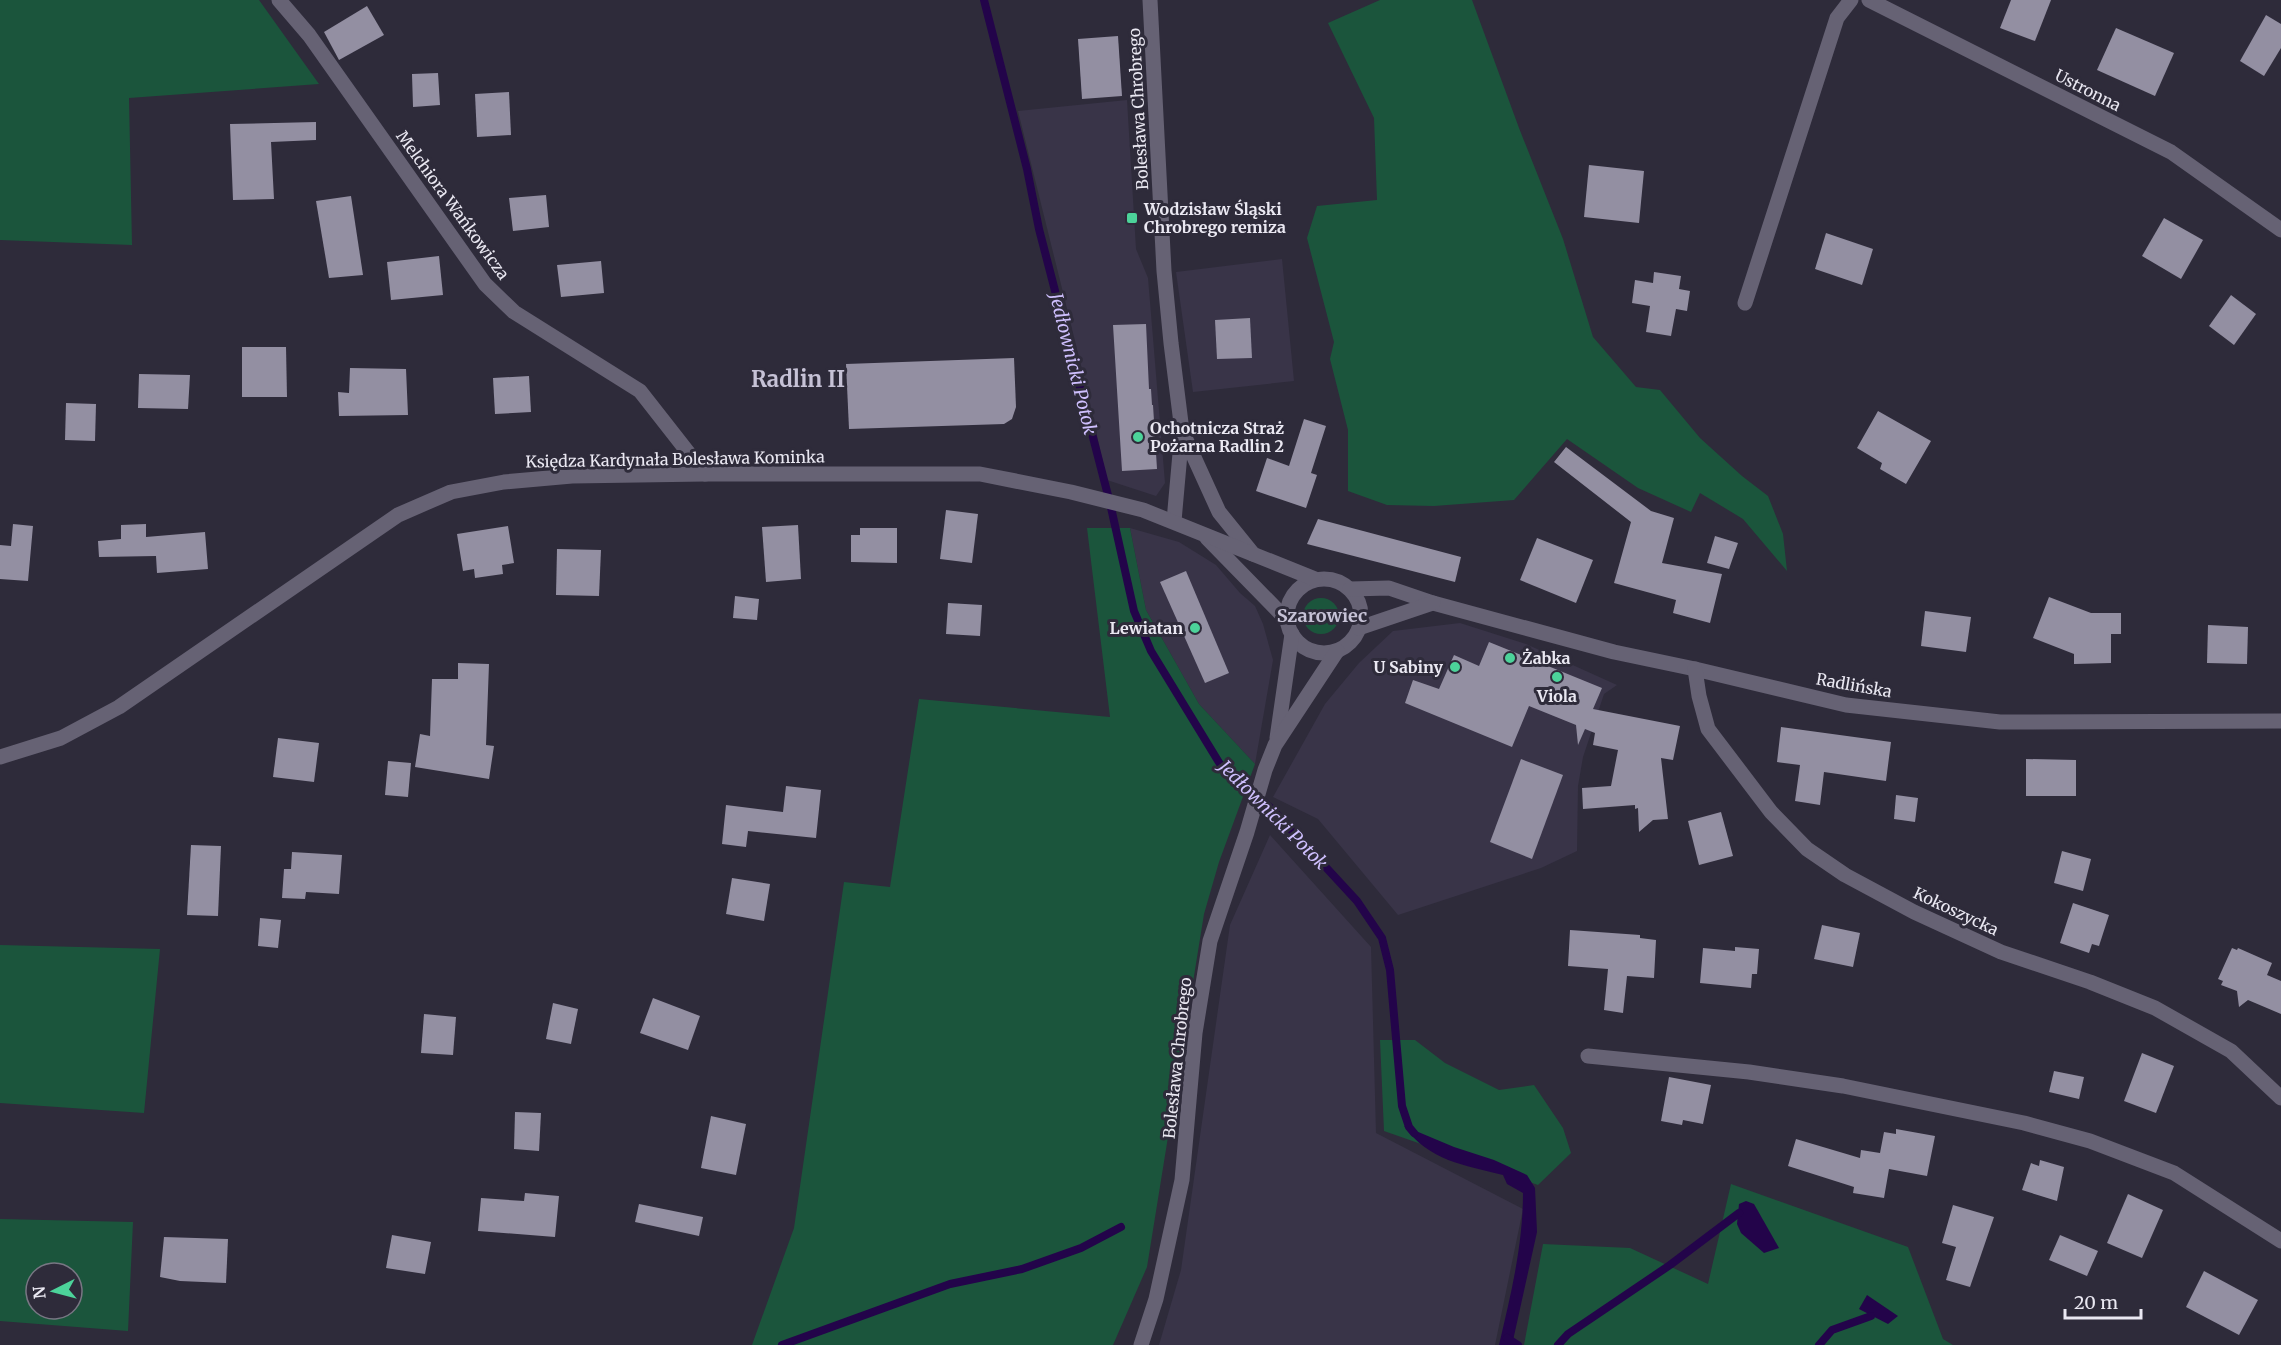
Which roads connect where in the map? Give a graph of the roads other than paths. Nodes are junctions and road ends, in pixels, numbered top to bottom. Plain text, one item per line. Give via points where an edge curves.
1 (279, 0) edge
2 (1150, 0) edge
3 (1851, 0) edge
4 (1869, 0) edge
5 (2281, 230) edge
6 (1745, 303) dead end
7 (1182, 431) junction
8 (705, 474) junction
9 (1174, 521) junction
10 (1202, 534) junction
11 (1253, 554) junction
12 (1316, 579) junction
13 (1350, 589) junction
14 (1432, 603) junction
15 (1289, 627) junction
16 (1359, 628) junction
17 (1337, 651) junction
18 (1695, 669) junction
19 (2281, 721) edge
20 (1275, 745) junction
21 (0, 757) edge
22 (1588, 1056) dead end
23 (2281, 1098) edge
24 (2281, 1241) edge
25 (1141, 1345) edge

1 - 8 street, Melchiora Wańkowicza via 309,35 485,284 514,312 640,391
2 - 7 street, Bolesława Chrobrego via 1164,271
3 - 6 street via 1837,18
4 - 5 street, Ustronna via 2171,152
7 - 9 street, Bolesława Chrobrego
7 - 11 street, Bolesława Chrobrego via 1219,512
8 - 9 street, Księdza Kardynała Bolesława Kominka via 980,474 1071,492
8 - 21 street, Księdza Kardynała Bolesława Kominka via 572,476 451,492 399,515 119,707 61,738
9 - 10 street, Księdza Kardynała Bolesława Kominka
10 - 11 street, Księdza Kardynała Bolesława Kominka
10 - 15 street, Księdza Kardynała Bolesława Kominka
11 - 12 street, Księdza Kardynała Bolesława Kominka
12 - 13 street via 1328,578
12 - 15 street via 1297,590 1291,599
13 - 14 street, Radlińska via 1389,588
13 - 16 street via 1361,607
14 - 16 street
14 - 18 street, Radlińska via 1614,652
15 - 17 street via 1306,648 1316,652
15 - 20 street, Bolesława Chrobrego via 1284,697
16 - 17 street via 1347,646
17 - 20 street, Bolesława Chrobrego
18 - 19 street, Radlińska via 1846,705 2000,722
18 - 23 street, Kokoszycka via 1708,729 1771,812 1807,849 1845,875 1914,912 2001,952 2155,1008 2231,1051
20 - 25 street, Bolesława Chrobrego via 1210,941 1195,1033 1182,1180 1156,1299
22 - 24 street via 1843,1086 2024,1123 2090,1141 2174,1173

